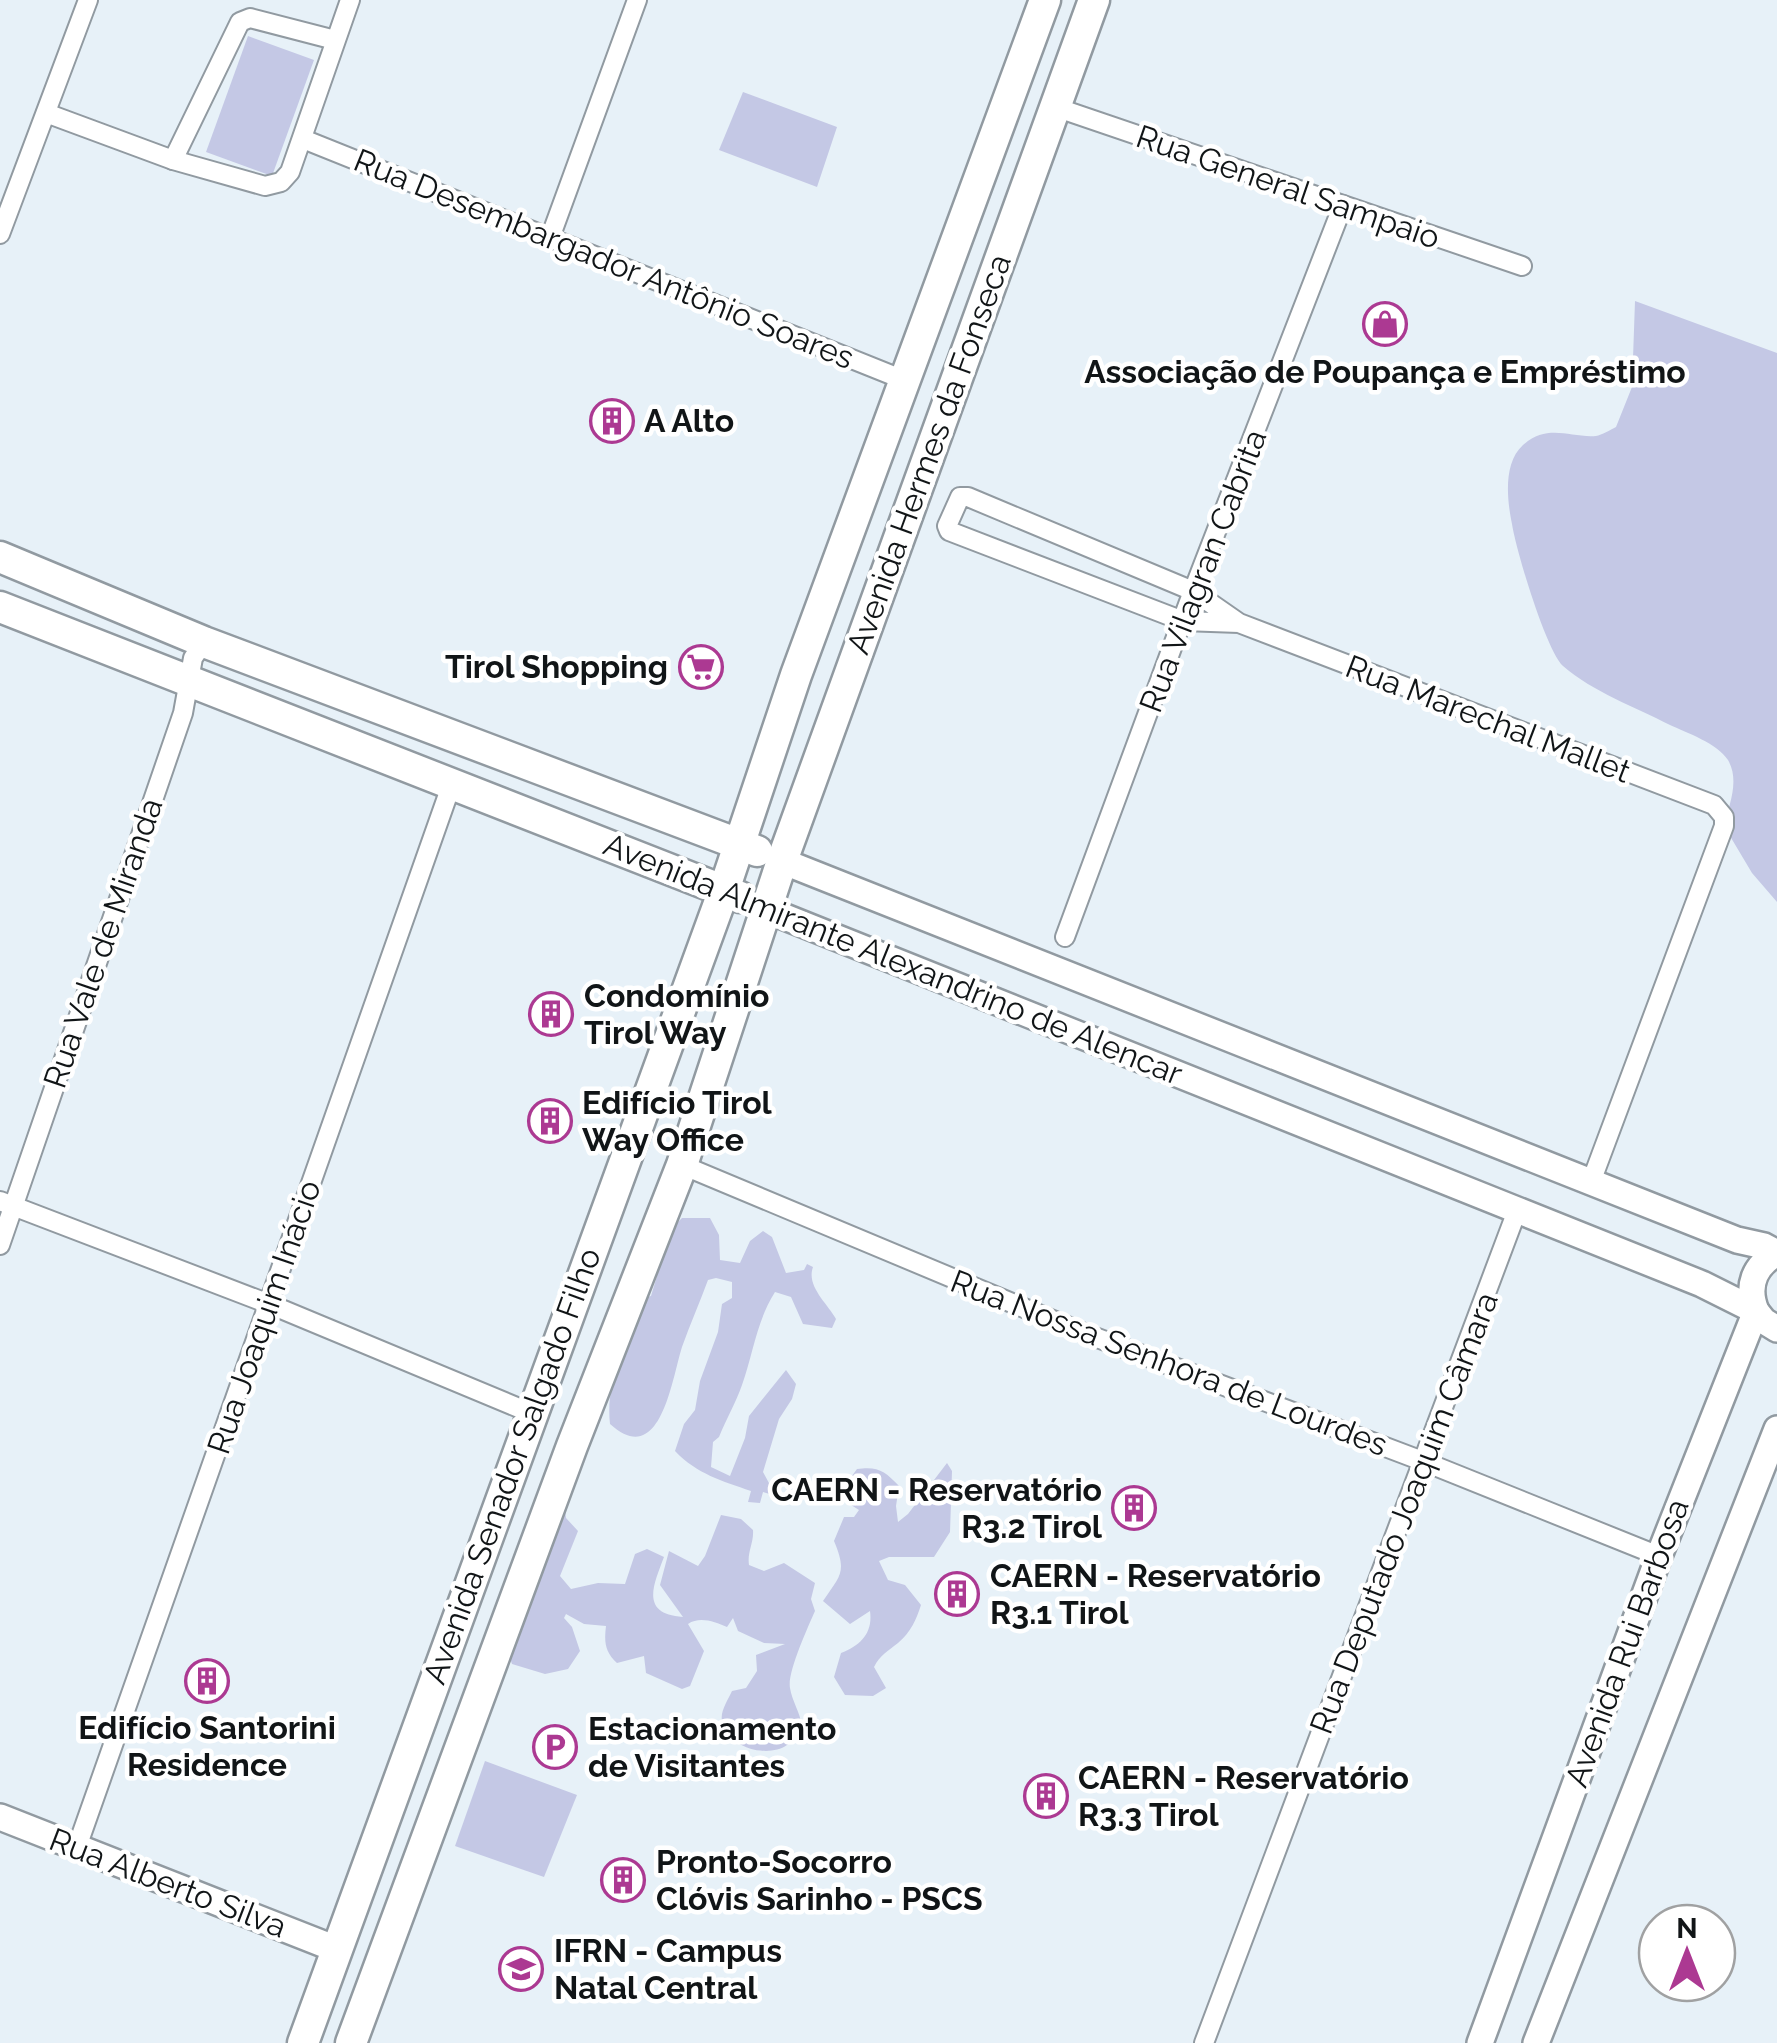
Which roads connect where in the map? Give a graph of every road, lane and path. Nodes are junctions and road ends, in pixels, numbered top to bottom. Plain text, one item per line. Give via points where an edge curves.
1 (88, 0) edge
2 (350, 0) edge
3 (637, 0) edge
4 (1044, 0) edge
5 (1094, 0) edge
6 (336, 40) junction
7 (1055, 107) junction
8 (46, 113) junction
9 (303, 138) junction
10 (174, 160) junction
11 (1343, 205) junction
12 (0, 234) edge
13 (550, 238) junction
14 (1522, 266) dead end
15 (904, 380) junction
16 (0, 557) edge
17 (30, 569) junction
18 (1193, 591) junction
19 (1, 607) edge
20 (1183, 621) junction
21 (1239, 623) junction
22 (204, 642) junction
23 (190, 680) junction
24 (451, 786) junction
25 (740, 844) junction
26 (782, 861) junction
27 (724, 890) junction
28 (765, 909) junction
29 (1065, 937) dead end
30 (682, 1165) junction
31 (1592, 1182) junction
32 (6, 1204) edge
33 (1518, 1208) junction
34 (1736, 1240) junction
35 (0, 1245) edge
36 (1777, 1253) edge
37 (1712, 1288) junction
38 (269, 1304) junction
39 (1756, 1311) junction
40 (1777, 1329) edge
41 (1738, 1350) junction
42 (530, 1413) junction
43 (1777, 1429) edge
44 (1425, 1462) junction
45 (1659, 1556) junction
46 (0, 1817) edge
47 (77, 1847) junction
48 (336, 1948) junction
49 (303, 2043) edge
50 (351, 2043) edge
51 (1204, 2043) edge
52 (1480, 2043) edge
53 (1536, 2043) edge

1 - 8 street
2 - 6 street
3 - 13 street
4 - 15 main road, Avenida Hermes da Fonseca
5 - 7 main road, Avenida Hermes da Fonseca
6 - 9 street
6 - 10 street via 250,18 240,22
7 - 11 street, Rua General Sampaio
7 - 26 main road, Avenida Hermes da Fonseca
8 - 10 street
8 - 12 street
9 - 10 street via 290,172 264,186
9 - 13 street, Rua Desembargador Antônio Soares
11 - 14 street, Rua General Sampaio
11 - 18 street, Rua Vilagran Cabrita
13 - 15 street, Rua Desembargador Antônio Soares
15 - 25 main road, Avenida Hermes da Fonseca
16 - 17 main road, Avenida Almirante Alexandrino de Alencar
17 - 19 main road via 40,586 32,604
17 - 22 main road, Avenida Almirante Alexandrino de Alencar
18 - 20 street, Rua Vilagran Cabrita
18 - 20 street, Rua Marechal Mallet via 968,497 960,497 947,526
18 - 21 street, Rua Marechal Mallet
19 - 23 main road, Avenida Almirante Alexandrino de Alencar
20 - 21 street, Rua Marechal Mallet
20 - 29 street, Rua Vilagran Cabrita
21 - 31 street, Rua Marechal Mallet via 1714,805 1724,817
22 - 23 street, Rua Vale de Miranda
22 - 25 main road, Avenida Almirante Alexandrino de Alencar
23 - 24 main road, Avenida Almirante Alexandrino de Alencar
23 - 32 street, Rua Vale de Miranda
24 - 27 main road, Avenida Almirante Alexandrino de Alencar
24 - 38 street, Rua Joaquim Inácio
25 - 26 main road, Avenida Almirante Alexandrino de Alencar
25 - 27 main road, Avenida Hermes da Fonseca
26 - 28 main road, Avenida Hermes da Fonseca
26 - 31 main road, Avenida Almirante Alexandrino de Alencar
27 - 28 main road, Avenida Almirante Alexandrino de Alencar
27 - 42 main road, Avenida Senador Salgado Filho
28 - 30 main road, Avenida Senador Salgado Filho
28 - 33 main road, Avenida Almirante Alexandrino de Alencar
30 - 44 street, Rua Nossa Senhora de Lourdes via 1079,1331
30 - 50 main road, Avenida Senador Salgado Filho
31 - 34 main road, Avenida Almirante Alexandrino de Alencar
32 - 35 street, Rua Vale de Miranda
32 - 38 street
33 - 37 main road, Avenida Almirante Alexandrino de Alencar
33 - 44 street, Rua Deputado Joaquim Câmara
34 - 36 main road, Avenida Almirante Alexandrino de Alencar
34 - 37 main road via 1748,1257 1740,1284
36 - 39 main road, Avenida Rui Barbosa via 1754,1277
37 - 39 main road, Avenida Almirante Alexandrino de Alencar
37 - 41 main road via 1736,1321
38 - 42 street
38 - 47 street, Rua Joaquim Inácio
39 - 40 main road, Avenida Almirante Alexandrino de Alencar
39 - 41 main road, Avenida Rui Barbosa
41 - 45 main road, Avenida Rui Barbosa
42 - 48 main road, Avenida Senador Salgado Filho
43 - 53 main road, Avenida Rui Barbosa
44 - 45 street, Rua Nossa Senhora de Lourdes
44 - 51 street, Rua Deputado Joaquim Câmara
45 - 52 main road, Avenida Rui Barbosa
46 - 47 main road, Rua Alberto Silva
47 - 48 main road, Rua Alberto Silva
48 - 49 main road, Avenida Senador Salgado Filho

